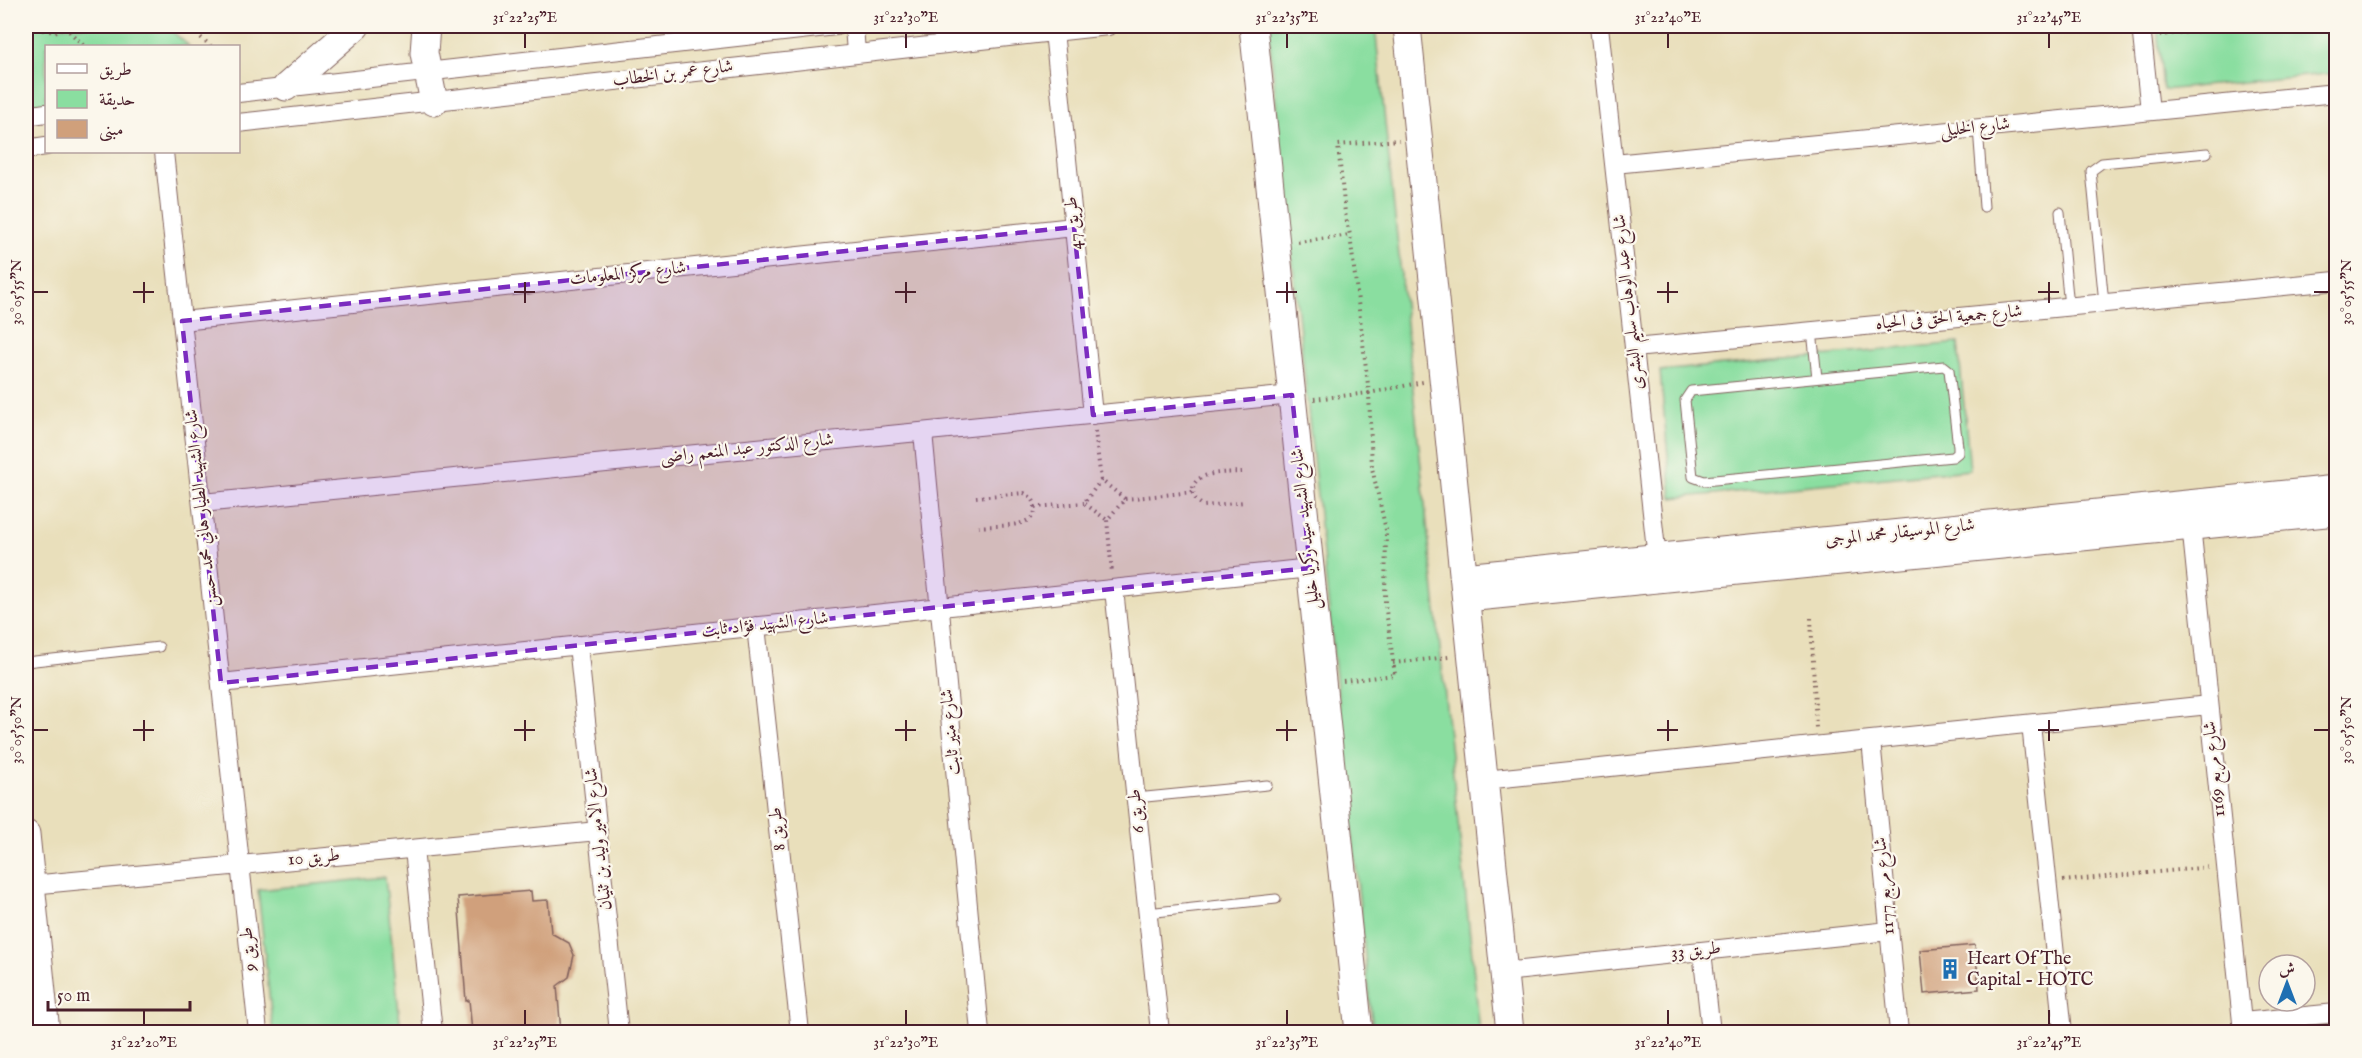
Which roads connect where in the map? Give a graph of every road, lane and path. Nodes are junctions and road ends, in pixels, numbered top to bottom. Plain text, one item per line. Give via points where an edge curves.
1 (39, 26) edge
2 (65, 26) edge
3 (187, 26) edge
4 (356, 26) edge
5 (836, 26) edge
6 (854, 26) edge
7 (1108, 26) edge
8 (1253, 26) edge
9 (1407, 26) edge
10 (1599, 26) edge
11 (2248, 26) edge
12 (418, 28) edge
13 (796, 28) edge
14 (1054, 31) junction
15 (2141, 31) edge
16 (83, 45) edge
17 (210, 45) edge
18 (856, 52) junction
19 (798, 59) junction
20 (427, 71) junction
21 (286, 87) junction
22 (240, 93) edge
23 (2337, 93) edge
24 (434, 102) junction
25 (2150, 111) junction
26 (45, 113) edge
27 (26, 116) edge
28 (240, 123) edge
29 (1978, 128) junction
30 (1419, 138) junction
31 (45, 146) edge
32 (26, 149) edge
33 (164, 153) edge
34 (2207, 153) dead end
35 (1614, 164) junction
36 (1984, 207) dead end
37 (2060, 212) dead end
38 (1074, 227) junction
39 (1350, 235) junction
40 (1276, 244) junction
41 (2337, 281) edge
42 (2104, 303) junction
43 (2069, 306) junction
44 (182, 321) junction
45 (1812, 331) junction
46 (1634, 348) junction
47 (1817, 378) junction
48 (1443, 379) junction
49 (1369, 393) junction
50 (1292, 398) junction
51 (1094, 415) junction
52 (923, 432) junction
53 (1242, 472) dead end
54 (1101, 480) junction
55 (2337, 489) edge
56 (1193, 492) junction
57 (975, 497) dead end
58 (1125, 499) junction
59 (1245, 502) dead end
60 (202, 503) junction
61 (1084, 503) junction
62 (1035, 507) junction
63 (2337, 512) edge
64 (2190, 515) junction
65 (1107, 520) junction
66 (979, 527) dead end
67 (1310, 568) junction
68 (1658, 568) junction
69 (1465, 587) junction
70 (1114, 589) junction
71 (940, 607) junction
72 (1811, 618) dead end
73 (756, 626) junction
74 (578, 645) junction
75 (159, 647) dead end
76 (1472, 655) junction
77 (26, 662) edge
78 (1393, 663) junction
79 (221, 683) junction
80 (1322, 683) junction
81 (2209, 705) junction
82 (2031, 724) junction
83 (1871, 740) junction
84 (1816, 746) junction
85 (1484, 780) junction
86 (1267, 785) dead end
87 (1136, 798) junction
88 (598, 831) junction
89 (26, 834) edge
90 (414, 849) junction
91 (241, 865) junction
92 (2224, 866) junction
93 (2047, 883) junction
94 (31, 885) junction
95 (1276, 899) dead end
96 (1147, 912) junction
97 (1889, 930) junction
98 (1702, 951) junction
99 (1504, 972) junction
100 (2337, 1013) edge
101 (2242, 1027) edge
102 (46, 1032) edge
103 (258, 1032) edge
104 (434, 1032) edge
105 (620, 1032) edge
106 (800, 1032) edge
107 (980, 1032) edge
108 (1160, 1032) edge
109 (1359, 1032) edge
110 (1510, 1032) edge
111 (1711, 1032) edge
112 (1899, 1032) edge
113 (2063, 1032) edge

1 - 2 path via 55,32
2 - 16 path
3 - 17 path
4 - 21 street
5 - 13 street, شارع عمر بن الخطاب
6 - 18 street
7 - 14 street, شارع عمر بن الخطاب
8 - 40 street, شارع الشهيد سيد زكريا خليل
9 - 30 street
10 - 35 street, شارع عبد الوهاب سليم البشرى
11 - 15 path
12 - 20 street
13 - 19 street
13 - 20 street, شارع عمر بن الخطاب
14 - 18 street, شارع عمر بن الخطاب
14 - 38 street, طريق 47
15 - 25 street
18 - 19 street, شارع عمر بن الخطاب
19 - 24 street, شارع عمر بن الخطاب
20 - 21 street, شارع عمر بن الخطاب
20 - 24 street
21 - 22 street, شارع عمر بن الخطاب
23 - 25 street, شارع الخليلى
24 - 28 street, شارع عمر بن الخطاب
25 - 29 street, شارع الخليلى
26 - 27 street
29 - 35 street, شارع الخليلى
29 - 36 lane
30 - 39 path via 1338,145
30 - 48 street
31 - 32 street
33 - 44 street, شارع الشهيد الطيار هاني محمد حسن
34 - 42 lane via 2102,163 2091,171
35 - 46 street, شارع عبد الوهاب سليم البشرى
37 - 43 lane
38 - 44 street, شارع مركز المعلومات
38 - 51 street, طريق 47
39 - 40 path
39 - 49 path
40 - 50 street, شارع الشهيد سيد زكريا خليل
41 - 42 street, شارع جمعية الحق فى الحياه
42 - 43 street, شارع جمعية الحق فى الحياه
43 - 45 street, شارع جمعية الحق فى الحياه
44 - 60 street, شارع الشهيد الطيار هاني محمد حسن
45 - 46 street, شارع جمعية الحق فى الحياه
45 - 47 lane
46 - 68 street, شارع عبد الوهاب سليم البشرى
47 - 47 lane via 1688,393 1685,400 1693,477 1704,481 1950,458 1958,453 1947,367
48 - 49 path
48 - 69 street
49 - 50 path
49 - 78 path via 1372,468 1386,530 1385,603
50 - 51 street, شارع الدكتور عبد المنعم راضى
50 - 67 street, شارع الشهيد سيد زكريا خليل
51 - 52 street, شارع الدكتور عبد المنعم راضى
51 - 54 path
52 - 60 street, شارع الدكتور عبد المنعم راضى
52 - 71 street, شارع منير ثابت
53 - 56 path via 1202,476
54 - 58 path
54 - 61 path
55 - 64 street, شارع الموسيقار محمد الموجى
56 - 58 path
56 - 59 path via 1204,506
57 - 62 path via 1024,493
58 - 65 path
60 - 79 street, شارع الشهيد الطيار هاني محمد حسن
61 - 62 path
61 - 65 path
62 - 66 path via 1026,523
63 - 64 street, شارع الموسيقار محمد الموجى
64 - 68 street, شارع الموسيقار محمد الموجى
64 - 81 street, شارع مربع 1169
65 - 70 path
67 - 70 street, شارع الشهيد فؤاد ثابت
67 - 80 street, شارع الشهيد سيد زكريا خليل
68 - 69 street, شارع الموسيقار محمد الموجى
69 - 76 street
70 - 71 street, شارع الشهيد فؤاد ثابت
70 - 87 street, طريق 6
71 - 73 street, شارع الشهيد فؤاد ثابت
71 - 107 street, شارع منير ثابت
72 - 84 path
73 - 74 street, شارع الشهيد فؤاد ثابت
73 - 106 street, طريق 8
74 - 79 street, شارع الشهيد فؤاد ثابت
74 - 88 street, شارع الامير وليد بن ثنيان
75 - 77 lane
76 - 78 path
76 - 85 street
78 - 80 path via 1395,675
79 - 91 street, شارع الشهيد الطيار هاني محمد حسن
80 - 109 street, شارع الشهيد سيد زكريا خليل
81 - 82 street
81 - 92 street, شارع مربع 1169
82 - 83 street
82 - 93 street
83 - 84 street
83 - 97 street, شارع مربع 1177
84 - 85 street
85 - 99 street
86 - 87 lane
87 - 96 street, طريق 6
88 - 90 street, طريق 10
88 - 105 street, شارع الامير وليد بن ثنيان
89 - 94 street
90 - 91 street, طريق 10
90 - 104 street
91 - 94 street, طريق 10
91 - 103 street, طريق 9
92 - 93 path
92 - 101 street, شارع مربع 1169
93 - 113 street
94 - 102 street
95 - 96 lane
96 - 108 street, طريق 6
97 - 98 street, طريق 33
97 - 112 street, شارع مربع 1177
98 - 99 street, طريق 33
98 - 111 street
99 - 110 street
100 - 101 street

